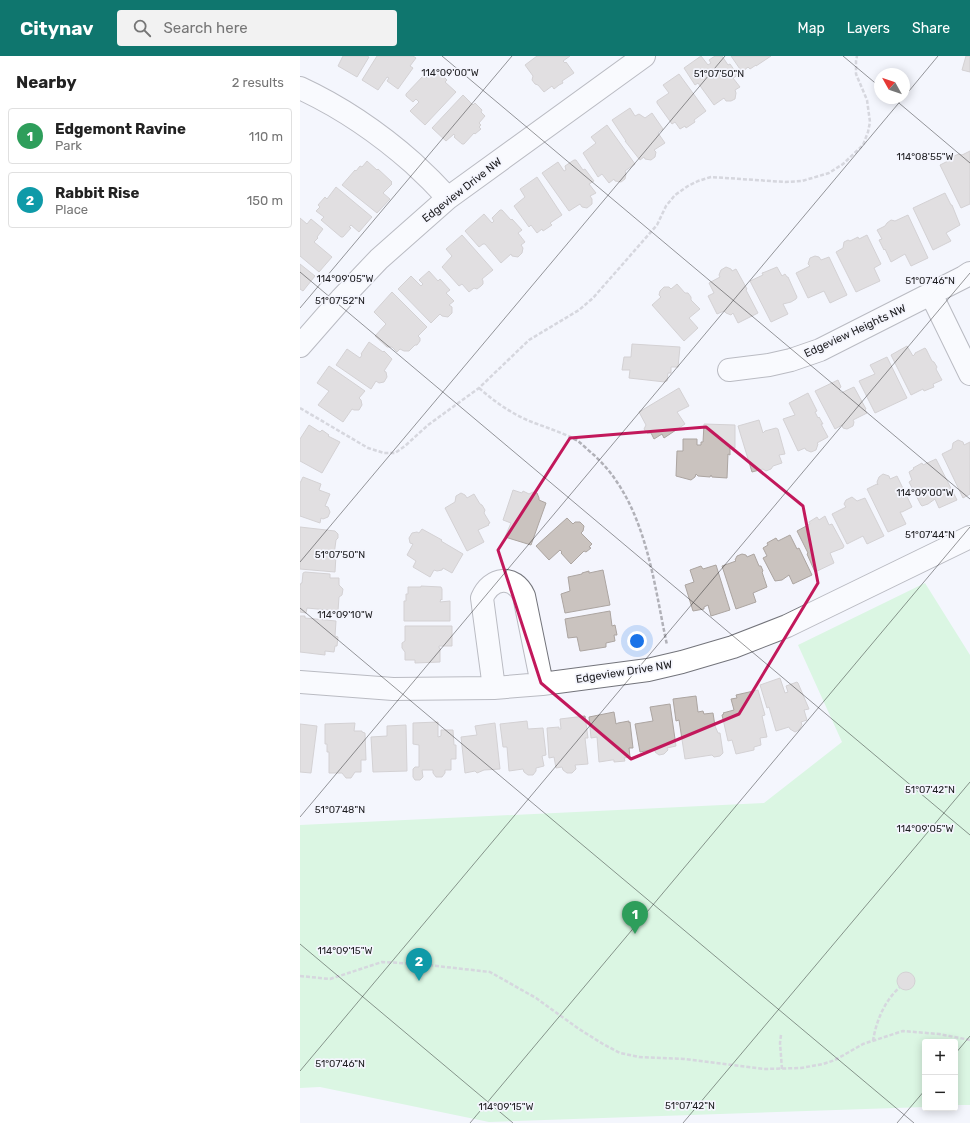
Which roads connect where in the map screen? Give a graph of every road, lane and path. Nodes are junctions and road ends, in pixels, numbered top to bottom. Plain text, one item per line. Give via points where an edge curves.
1 (857, 56) edge
2 (642, 57) edge
3 (300, 88) edge
4 (448, 198) junction
5 (970, 273) edge
6 (931, 294) junction
7 (300, 346) edge
8 (729, 370) dead end
9 (970, 374) edge
10 (479, 388) junction
11 (300, 408) edge
12 (970, 537) edge
13 (671, 664) junction
14 (300, 682) edge
15 (542, 684) junction
16 (494, 688) junction
17 (300, 976) edge
18 (900, 987) dead end
19 (781, 1035) dead end
20 (970, 1040) edge
21 (873, 1041) junction
22 (782, 1069) junction

1 - 10 path via 856,74 867,100 870,122 863,145 843,164 829,173 802,181 711,177 688,186 666,206 657,225 593,298 579,310 529,340
2 - 4 street, Edgeview Drive NW
3 - 4 street via 334,106 386,141 414,164
4 - 7 street, Edgeview Drive NW via 379,259
5 - 6 street, Edgeview Heights NW
6 - 8 street, Edgeview Heights NW via 820,350 769,365
6 - 9 street
10 - 11 path via 395,453 373,450
10 - 13 path via 499,405 578,442 604,465 622,489 633,509 648,554
12 - 13 street, Edgeview Drive NW via 787,626 733,647
13 - 15 street, Edgeview Drive NW via 648,670
14 - 16 street, Edgeview Drive NW via 392,689
15 - 16 street, Edgeview Drive NW
15 - 16 street via 524,596 518,586 500,581 488,587 482,598
17 - 22 path via 330,979 382,962 490,972 536,998 591,1037 620,1053 639,1057
18 - 21 path via 887,1000
19 - 22 path
20 - 21 path via 902,1031
21 - 22 path via 823,1064

